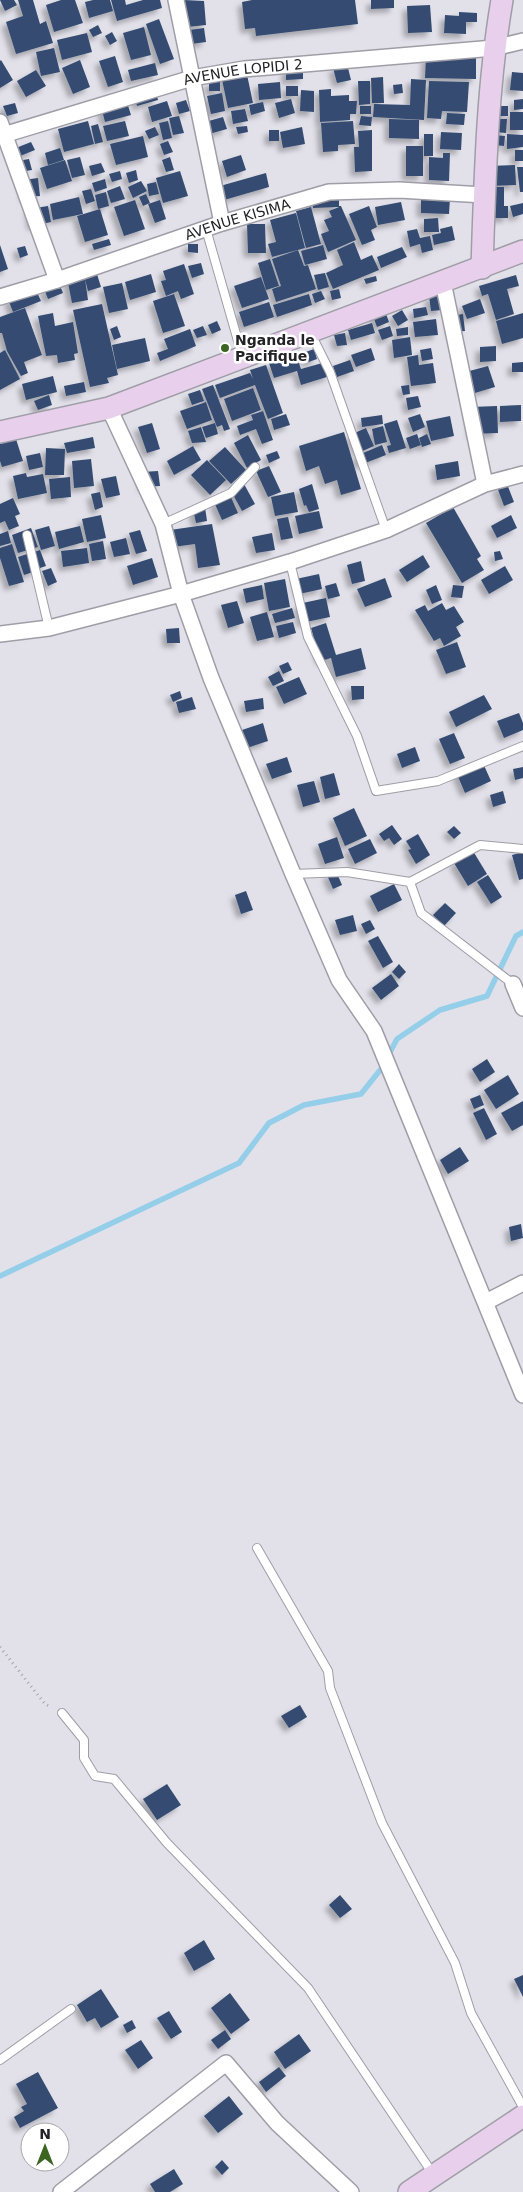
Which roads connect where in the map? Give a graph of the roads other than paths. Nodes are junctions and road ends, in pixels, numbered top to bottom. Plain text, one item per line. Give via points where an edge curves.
1 (176, 0) edge
2 (502, 0) edge
3 (523, 41) edge
4 (494, 48) junction
5 (192, 78) junction
6 (1, 131) edge
7 (484, 195) junction
8 (222, 223) junction
9 (206, 229) junction
10 (523, 251) edge
11 (482, 268) junction
12 (57, 280) junction
13 (443, 282) junction
14 (0, 297) edge
15 (310, 332) junction
16 (243, 357) junction
17 (108, 408) junction
18 (0, 432) edge
19 (255, 467) dead end
20 (523, 474) edge
21 (485, 484) junction
22 (163, 524) junction
23 (386, 530) junction
24 (27, 535) dead end
25 (290, 562) junction
26 (181, 594) junction
27 (49, 628) junction
28 (0, 634) edge
29 (523, 746) edge
30 (523, 849) edge
31 (293, 874) junction
32 (410, 882) junction
33 (513, 984) joint
34 (523, 1008) edge
35 (523, 1283) edge
36 (486, 1302) junction
37 (523, 1395) edge
38 (257, 1548) dead end
39 (62, 1713) road end
40 (71, 2009) dead end
41 (0, 2060) edge
42 (523, 2107) edge
43 (523, 2116) edge
44 (434, 2176) junction
45 (61, 2192) edge
46 (351, 2192) edge
47 (409, 2192) edge

1 - 5 street
2 - 4 street
3 - 4 street, AVENUE LOPIDI 2
4 - 5 street, AVENUE LOPIDI 2 via 244,69
4 - 7 street
5 - 6 street, AVENUE LOPIDI 2
5 - 8 street
6 - 12 street
7 - 8 street, AVENUE KISIMA via 399,190 329,192
7 - 11 street
8 - 9 street, AVENUE KISIMA
9 - 12 street, AVENUE KISIMA
9 - 16 lane
10 - 11 street
11 - 13 street
12 - 14 street, AVENUE KISIMA
13 - 15 street
13 - 21 street
15 - 16 street
15 - 23 lane via 330,372
16 - 17 street
17 - 18 street
17 - 22 street
19 - 22 lane via 231,493
20 - 21 street
21 - 23 street
22 - 26 street
23 - 25 street
24 - 27 lane
25 - 26 street
25 - 29 lane via 308,637 357,736 376,791 438,781
26 - 27 street
26 - 31 street via 211,678
27 - 28 street
30 - 32 lane via 480,845
31 - 32 lane via 347,872
31 - 36 street via 339,980 374,1031
32 - 33 lane via 422,912
33 - 34 street
35 - 36 street
36 - 37 street
38 - 42 lane via 328,1671 330,1688 382,1822 455,1963 471,2013
39 - 44 lane via 84,1740 84,1758 95,1776 114,1778 167,1844 308,1988
40 - 41 lane
43 - 44 street
44 - 47 street
45 - 46 street via 226,2063 277,2123

